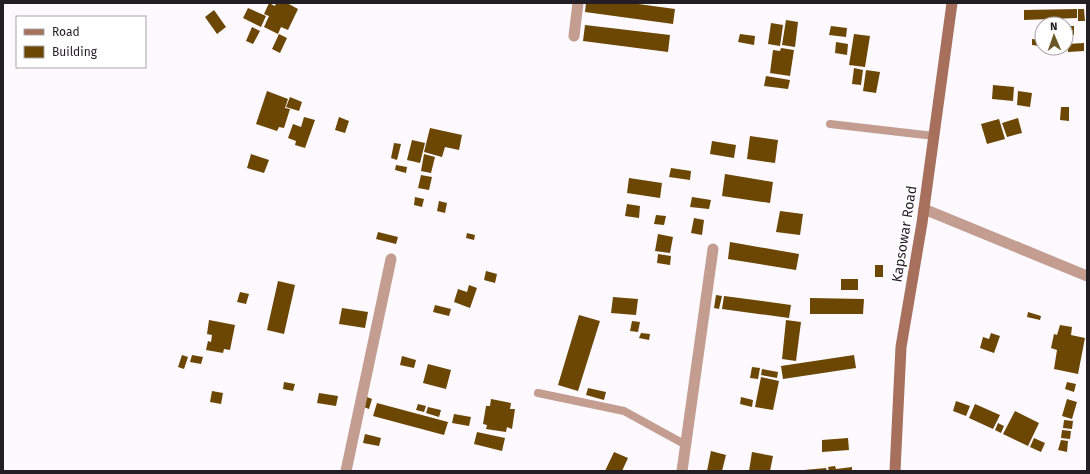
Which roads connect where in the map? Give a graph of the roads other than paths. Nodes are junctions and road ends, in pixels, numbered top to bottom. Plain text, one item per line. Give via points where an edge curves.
1 (578, 3) edge
2 (952, 3) edge
3 (574, 36) dead end
4 (830, 124) dead end
5 (934, 136) junction
6 (924, 210) junction
7 (713, 249) dead end
8 (391, 259) dead end
9 (1087, 276) edge
10 (538, 394) dead end
11 (686, 445) junction
12 (346, 471) edge
13 (682, 471) edge
14 (895, 471) edge

1 - 3 street
2 - 5 main road, Kapsowar Road
4 - 5 lane
5 - 6 main road, Kapsowar Road
6 - 9 street
6 - 14 main road, Kapsowar Road via 900,347
7 - 11 street
8 - 12 street
10 - 11 lane via 624,411
11 - 13 street

